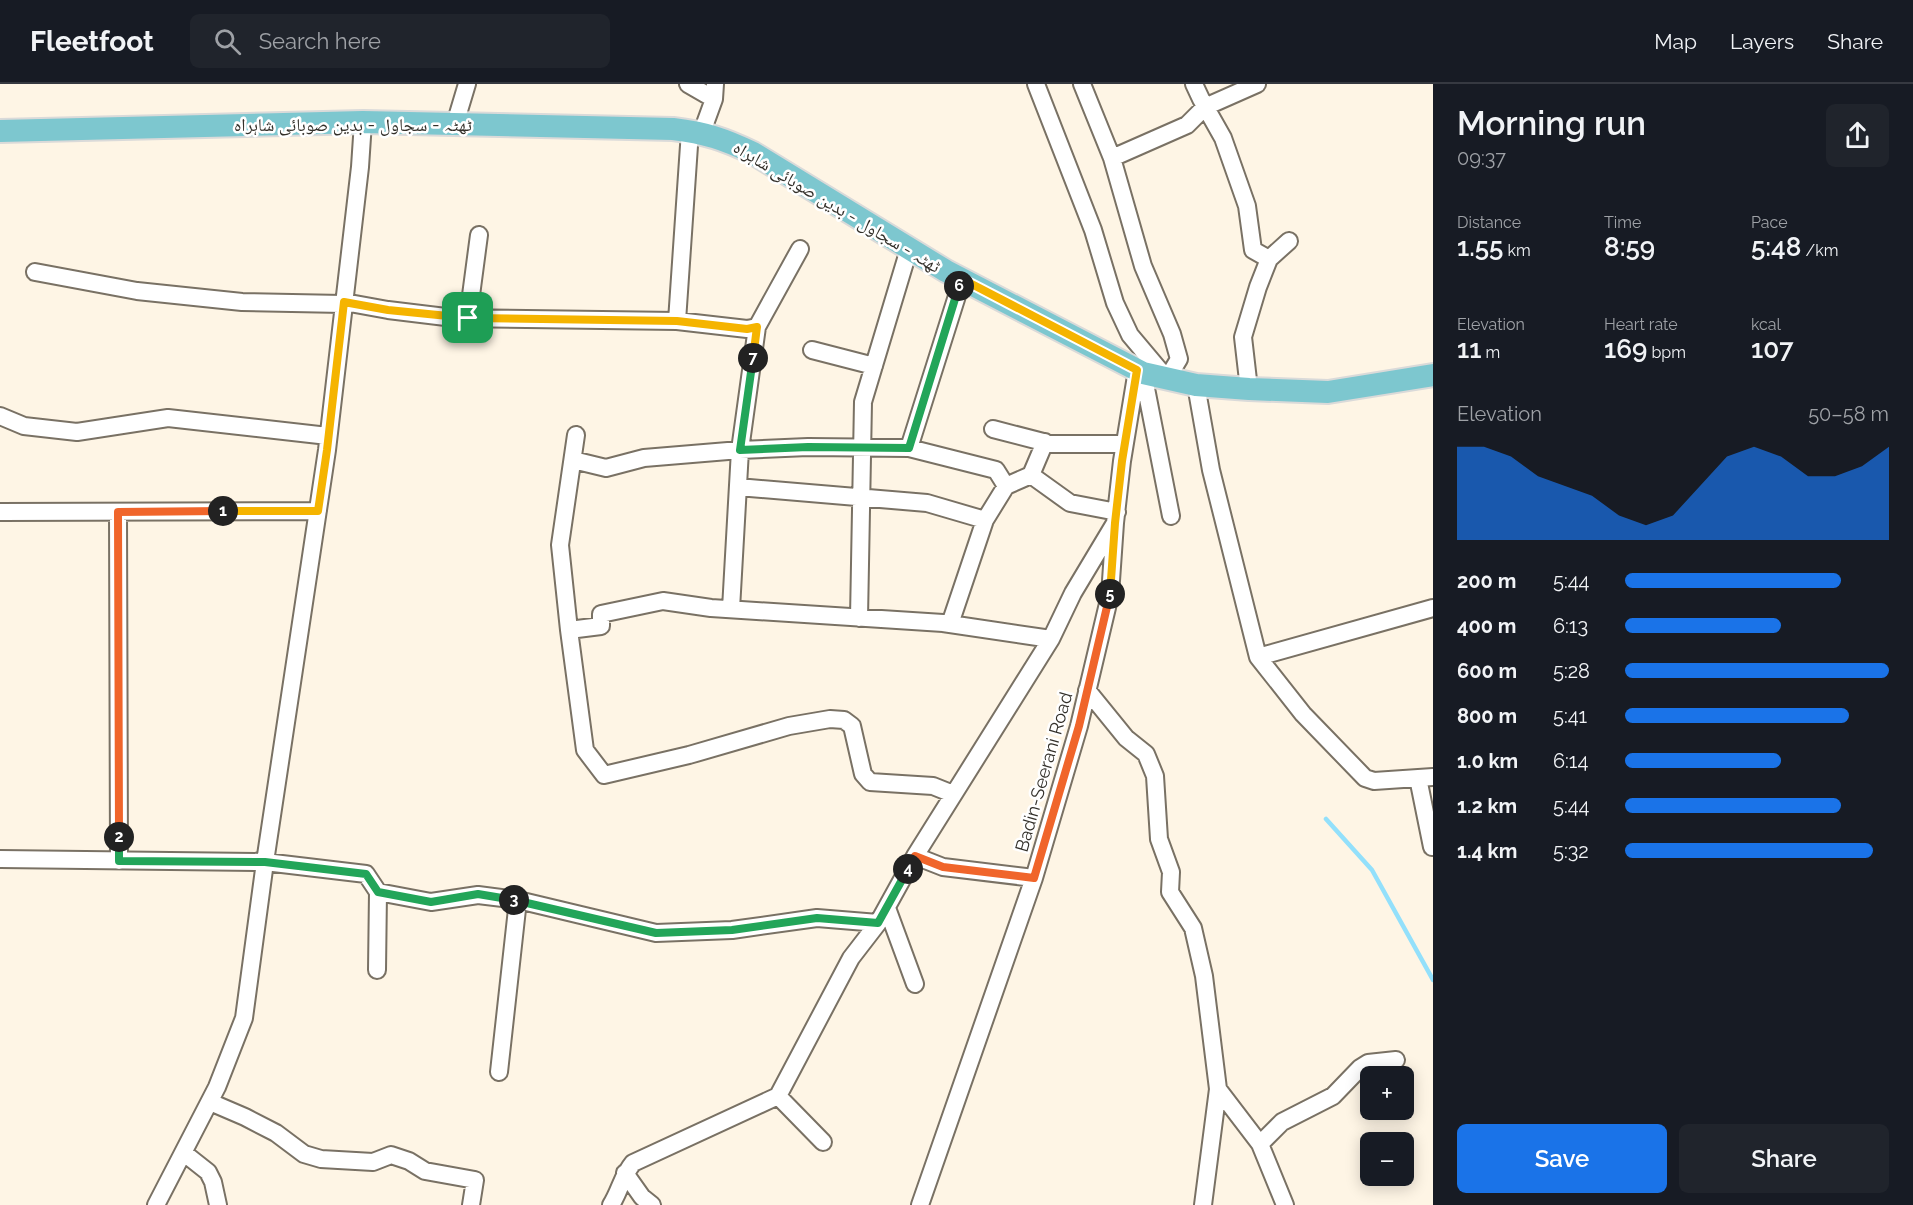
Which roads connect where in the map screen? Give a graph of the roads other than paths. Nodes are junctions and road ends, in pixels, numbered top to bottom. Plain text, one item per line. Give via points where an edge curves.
1 (467, 84) edge
2 (688, 84) edge
3 (1036, 84) edge
4 (1082, 84) edge
5 (1194, 84) edge
6 (1257, 84) edge
7 (714, 91) edge
8 (1205, 107) junction
9 (363, 122) junction
10 (455, 124) junction
11 (0, 130) edge
12 (696, 132) junction
13 (1112, 158) junction
14 (479, 235) dead end
15 (1289, 241) dead end
16 (800, 249) dead end
17 (909, 249) junction
18 (1269, 259) junction
19 (35, 272) dead end
20 (962, 279) junction
21 (344, 302) junction
22 (468, 318) junction
23 (677, 321) junction
24 (757, 327) junction
25 (812, 350) dead end
26 (874, 366) junction
27 (1140, 371) junction
28 (1433, 375) edge
29 (1167, 379) junction
30 (1196, 385) junction
31 (1249, 389) junction
32 (0, 416) edge
33 (993, 429) dead end
34 (576, 435) dead end
35 (328, 436) junction
36 (1045, 442) junction
37 (1124, 444) junction
38 (862, 448) junction
39 (909, 448) junction
40 (740, 450) junction
41 (573, 460) junction
42 (1031, 475) junction
43 (1006, 486) junction
44 (738, 487) junction
45 (861, 498) junction
46 (318, 511) junction
47 (0, 512) edge
48 (118, 512) junction
49 (1171, 516) dead end
50 (1116, 518) junction
51 (985, 520) junction
52 (1433, 608) edge
53 (731, 609) junction
54 (860, 618) junction
55 (950, 624) junction
56 (569, 630) junction
57 (1051, 639) junction
58 (1258, 657) junction
59 (1087, 690) junction
60 (1425, 778) edge
61 (953, 795) junction
62 (1432, 847) edge
63 (915, 856) junction
64 (0, 859) edge
65 (119, 861) junction
66 (265, 862) junction
67 (1034, 878) junction
68 (378, 892) junction
69 (518, 900) junction
70 (887, 908) junction
71 (878, 923) junction
72 (377, 970) dead end
73 (915, 984) dead end
74 (1396, 1060) dead end
75 (499, 1072) dead end
76 (1218, 1089) junction
77 (778, 1096) junction
78 (210, 1102) junction
79 (823, 1142) dead end
80 (1260, 1144) junction
81 (184, 1153) junction
82 (625, 1173) junction
83 (156, 1205) edge
84 (218, 1205) edge
85 (471, 1205) edge
86 (611, 1205) edge
87 (652, 1205) edge
88 (920, 1205) edge
89 (1203, 1205) edge
90 (1285, 1205) edge

1 - 10 street
2 - 7 street
3 - 29 street via 1093,230 1115,303 1130,335
4 - 13 street
5 - 8 street
6 - 8 street
7 - 12 street
8 - 13 street via 1187,125
8 - 18 street via 1223,138 1247,206 1253,250
9 - 10 main road, ٹھٹہ - سجاول - بدین صوبائی شاہراہ
9 - 11 main road, ٹھٹہ - سجاول - بدین صوبائی شاہراہ
9 - 21 street
10 - 12 main road, ٹھٹہ - سجاول - بدین صوبائی شاہراہ
12 - 17 main road, ٹھٹہ - سجاول - بدین صوبائی شاہراہ via 753,153
12 - 23 street
13 - 29 street via 1143,266 1179,359
14 - 22 street
15 - 18 street
16 - 24 street
17 - 20 main road, ٹھٹہ - سجاول - بدین صوبائی شاہراہ
17 - 26 street
18 - 31 street via 1243,337
19 - 21 street via 137,291 231,301
20 - 27 main road, ٹھٹہ - سجاول - بدین صوبائی شاہراہ
20 - 39 street
21 - 22 street
21 - 35 street
22 - 23 street
23 - 24 street
24 - 40 street
25 - 26 street
26 - 38 street via 863,402
27 - 29 main road, ٹھٹہ - سجاول - بدین صوبائی شاہراہ
27 - 37 street, Badin-Seerani Road
27 - 49 street
28 - 31 main road, ٹھٹہ - سجاول - بدین صوبائی شاہراہ via 1328,392
29 - 30 main road, ٹھٹہ - سجاول - بدین صوبائی شاہراہ
30 - 31 main road, ٹھٹہ - سجاول - بدین صوبائی شاہراہ
30 - 58 street via 1211,470
32 - 35 street via 24,426 77,432 168,418
33 - 36 street
34 - 41 street
35 - 46 street
36 - 37 street
36 - 42 street
37 - 50 street, Badin-Seerani Road
38 - 39 street
38 - 40 street
38 - 45 street
39 - 43 street via 996,470
40 - 41 street via 644,458 606,468
40 - 44 street
41 - 56 street via 560,545
42 - 43 street
42 - 50 street via 1070,503
43 - 51 street
44 - 45 street
44 - 53 street
45 - 51 street via 927,503
45 - 54 street
46 - 48 street
46 - 66 street
47 - 48 street
48 - 65 street
50 - 57 street
50 - 59 street, Badin-Seerani Road via 1110,595
51 - 55 street
52 - 58 street
53 - 54 street
53 - 56 street via 663,601 601,614 601,626
54 - 55 street
55 - 57 street
56 - 61 street via 585,750 604,775 789,726 830,719 852,726 863,774 870,782 933,786
57 - 61 street
58 - 60 street via 1303,714 1365,778
59 - 67 street, Badin-Seerani Road
59 - 76 street via 1126,738 1146,754 1155,776 1160,839 1171,872 1170,892 1193,928 1204,976
60 - 62 street
61 - 63 street
63 - 67 street via 943,867
63 - 70 street
64 - 65 street
65 - 66 street
66 - 68 street via 366,874
66 - 78 street via 244,1018
67 - 88 street, Badin-Seerani Road
68 - 69 street via 431,902 478,894
68 - 72 street
69 - 71 street via 656,933 732,930 817,918
69 - 75 street
70 - 71 street
70 - 73 street
71 - 77 street via 851,958
74 - 80 street via 1368,1063 1333,1096 1282,1122
76 - 80 street
76 - 89 street
77 - 79 street
77 - 82 street via 633,1163
78 - 81 street
78 - 85 street via 276,1133 304,1154 321,1159 373,1162 392,1155 425,1171 475,1180
80 - 90 street
81 - 83 street
81 - 84 street via 208,1172
82 - 86 street
82 - 87 street

